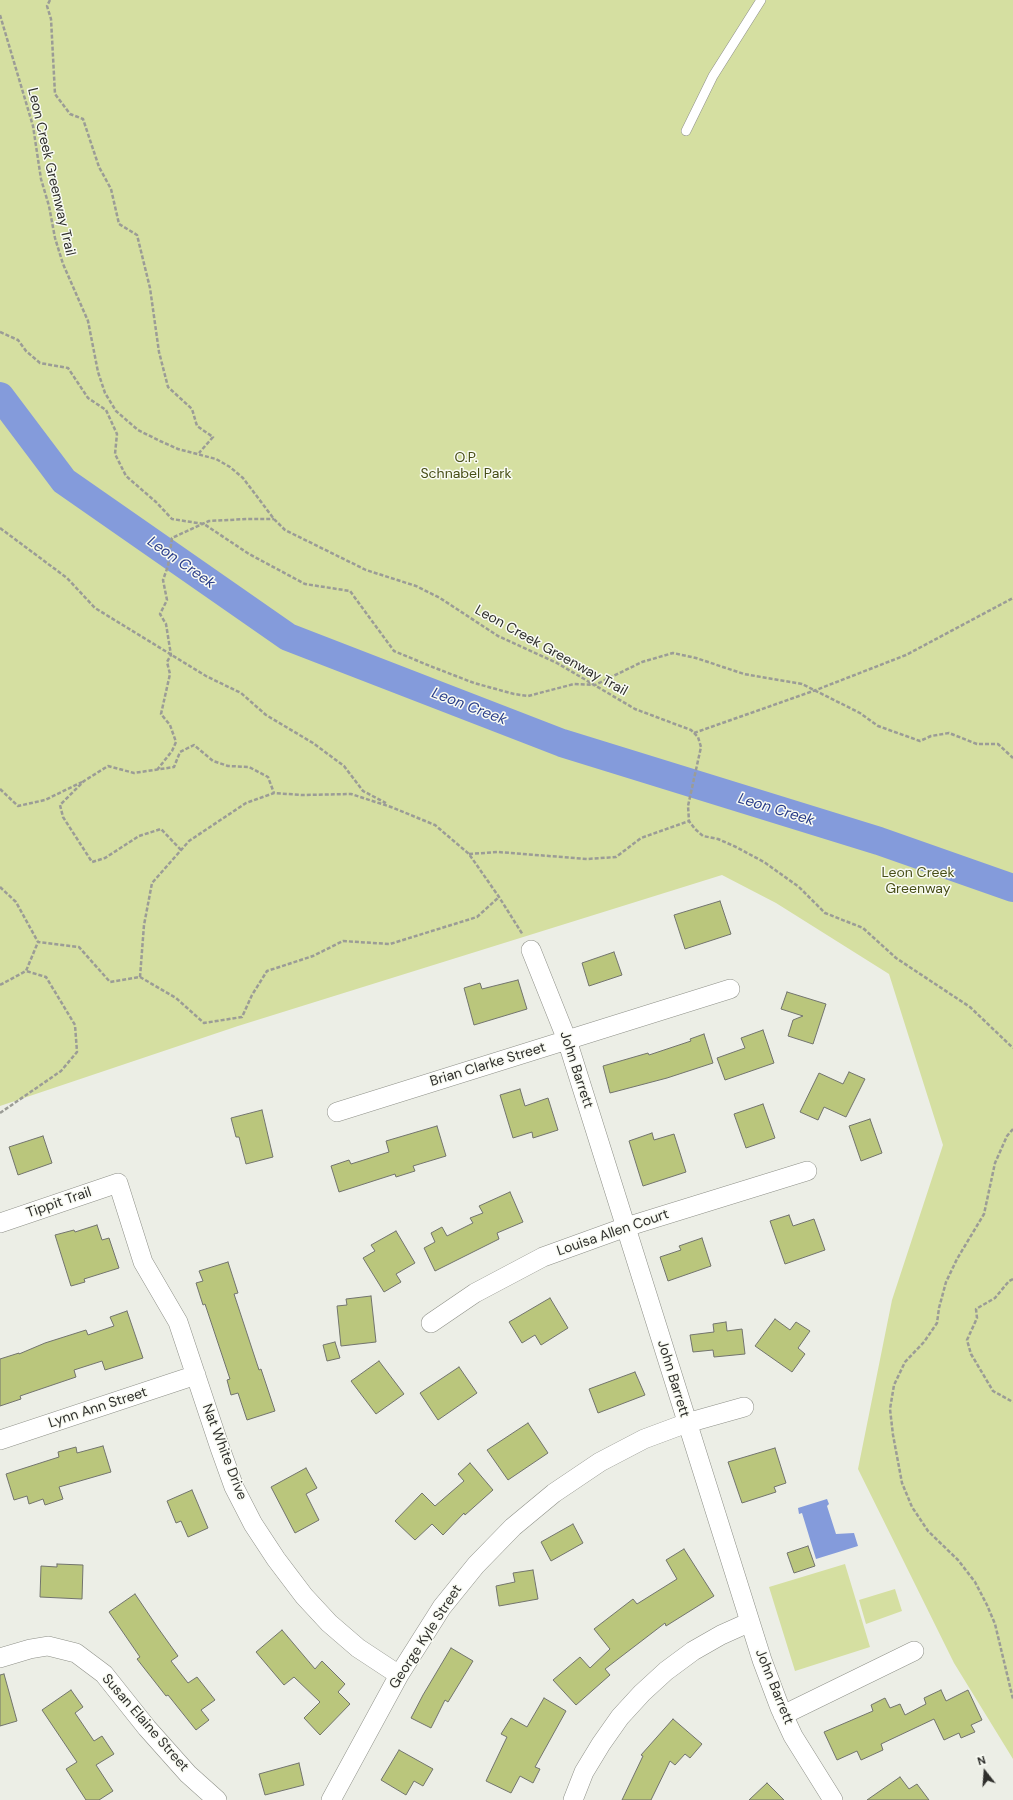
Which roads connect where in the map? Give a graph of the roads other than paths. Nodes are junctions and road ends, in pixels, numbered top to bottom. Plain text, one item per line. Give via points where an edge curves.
1 (761, 0) edge
2 (686, 132) dead end
3 (531, 950) road end
4 (730, 989) dead end
5 (567, 1040) junction
6 (337, 1112) dead end
7 (807, 1171) dead end
8 (118, 1183) joint
9 (0, 1223) edge
10 (626, 1227) junction
11 (431, 1322) dead end
12 (196, 1375) junction
13 (744, 1407) dead end
14 (687, 1423) junction
15 (0, 1440) edge
16 (750, 1622) junction
17 (914, 1651) dead end
18 (0, 1658) edge
19 (400, 1675) junction
20 (783, 1715) junction
21 (217, 1800) edge
22 (332, 1800) edge
23 (573, 1800) edge
24 (833, 1800) edge

1 - 2 lane via 713,76
3 - 5 street, John Barrett
4 - 5 street, Brian Clarke Street
5 - 6 street, Brian Clarke Street
5 - 10 street, John Barrett
7 - 10 street, Louisa Allen Court
8 - 9 street, Tippit Trail
8 - 12 street, Nat White Drive via 143,1262 178,1322
10 - 11 street, Louisa Allen Court via 543,1257 475,1293
10 - 14 street, John Barrett
12 - 15 street, Lynn Ann Street
12 - 19 street, Nat White Drive via 234,1487 253,1524 276,1559 304,1596 329,1623 358,1648
13 - 14 street, George Kyle Street
14 - 16 street, John Barrett
14 - 19 street, George Kyle Street via 644,1439 600,1462 554,1493 513,1527 476,1565 442,1607
16 - 20 street, John Barrett
16 - 23 street via 693,1651 642,1693 620,1717 601,1744 584,1772
17 - 20 street
18 - 21 street, Susan Elaine Street via 48,1646 76,1653 104,1674 188,1774
19 - 22 street, George Kyle Street
20 - 24 street, John Barrett

